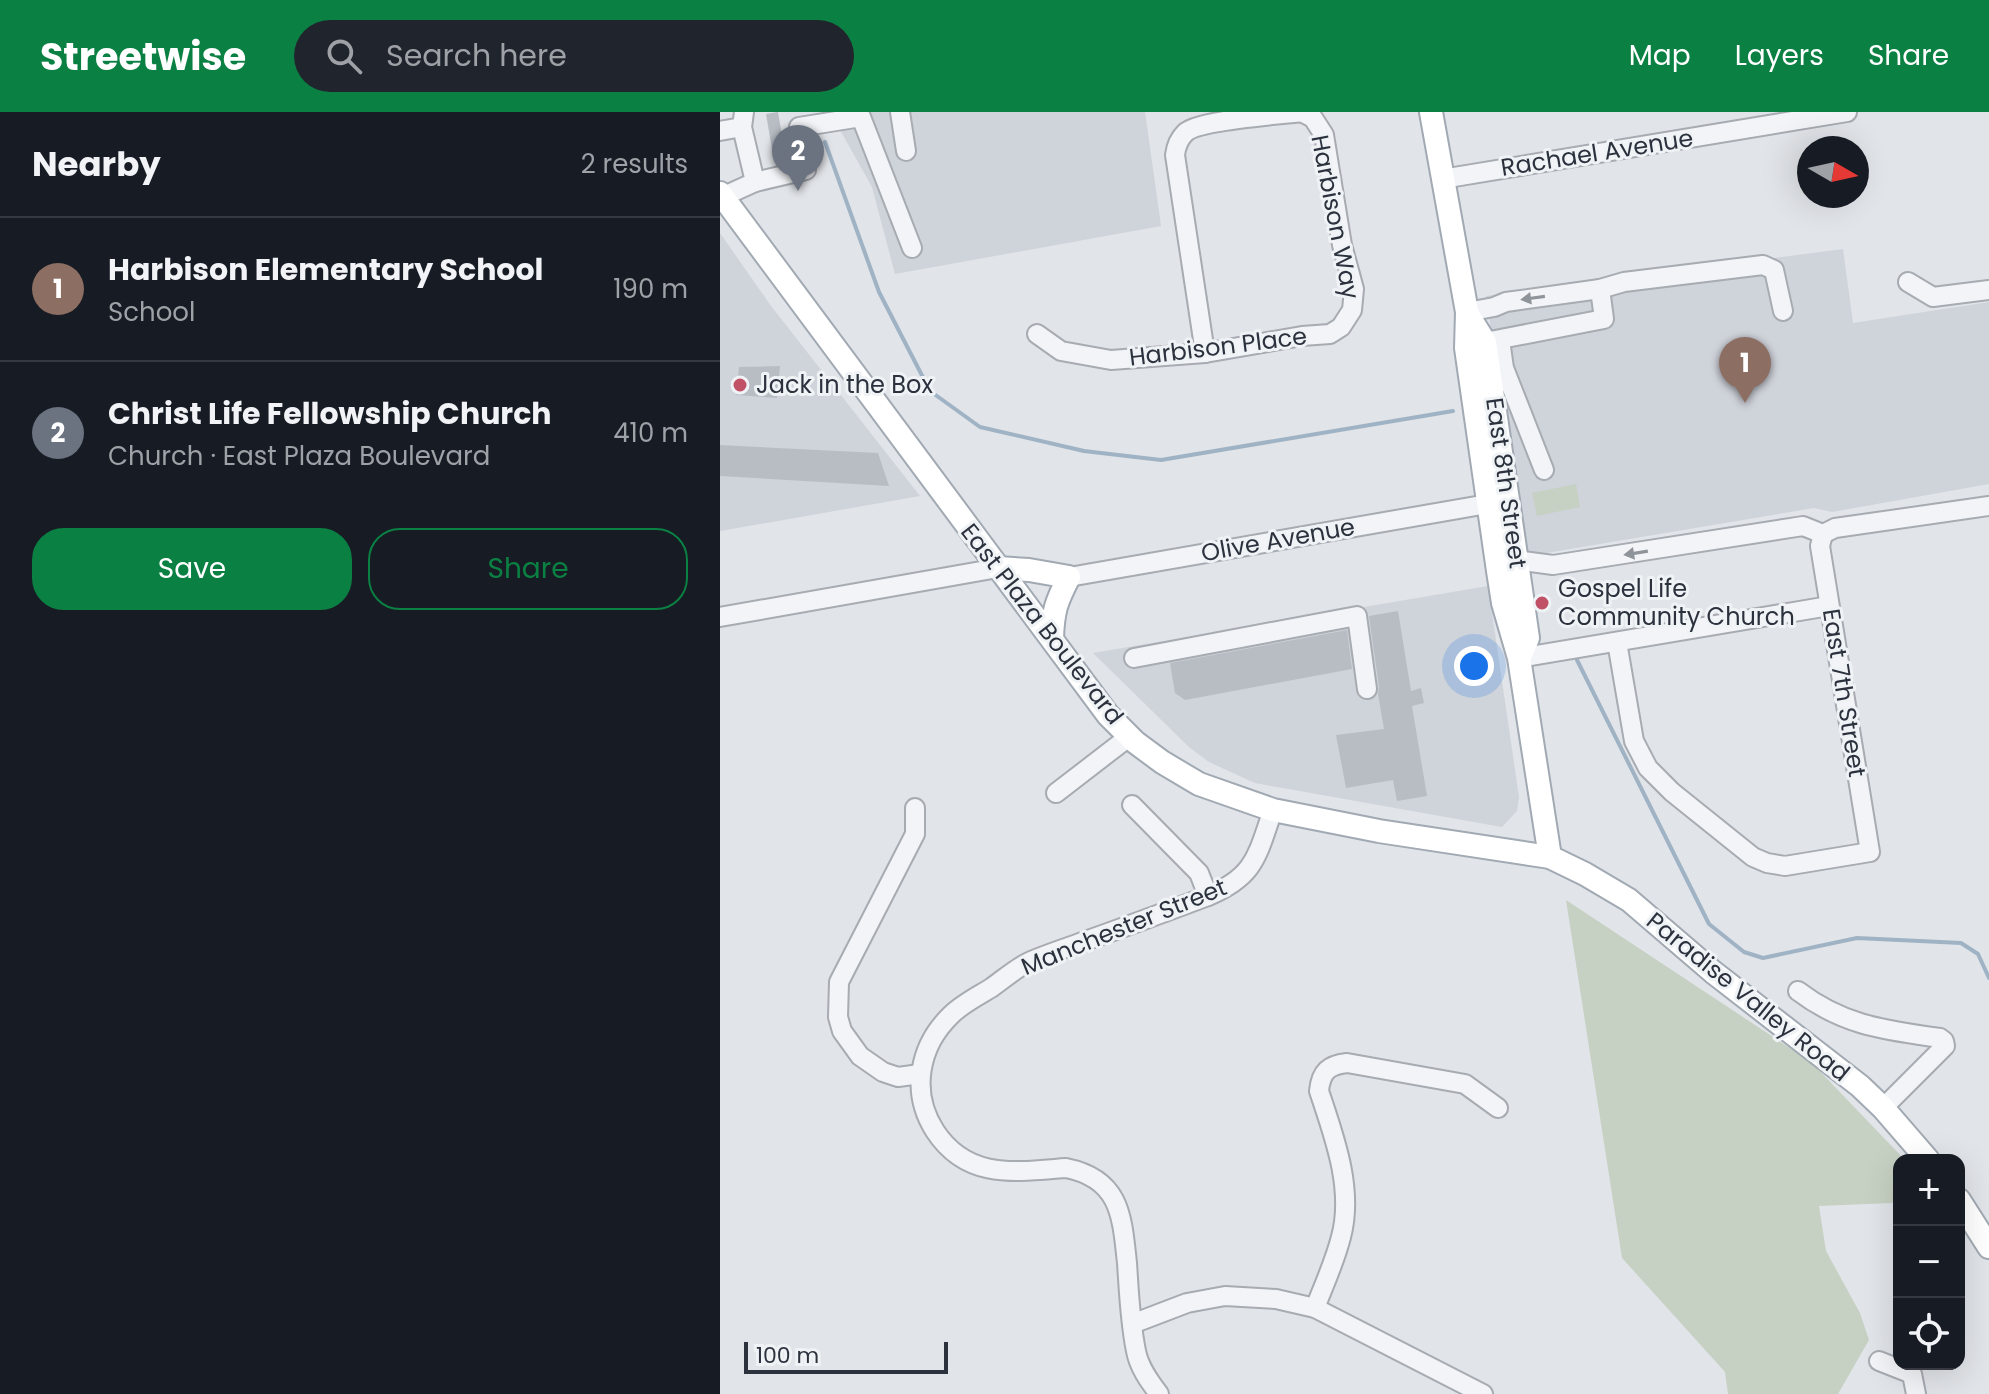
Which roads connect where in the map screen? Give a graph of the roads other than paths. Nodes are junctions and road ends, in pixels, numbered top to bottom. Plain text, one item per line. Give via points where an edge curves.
1 (900, 112) edge
2 (1431, 112) edge
3 (1847, 112) edge
4 (1305, 114) edge
5 (822, 118) edge
6 (1201, 118) edge
7 (743, 119) edge
8 (720, 131) edge
9 (906, 151) dead end
10 (1442, 179) junction
11 (755, 182) junction
12 (721, 195) edge
13 (912, 248) dead end
14 (1908, 282) dead end
15 (1600, 289) junction
16 (1989, 290) edge
17 (1783, 311) dead end
18 (1467, 312) junction
19 (1350, 317) joint
20 (1037, 334) dead end
21 (1492, 341) junction
22 (1205, 353) junction
23 (1544, 470) dead end
24 (1498, 502) junction
25 (1989, 506) edge
26 (1823, 534) junction
27 (1516, 560) junction
28 (998, 568) junction
29 (1069, 577) junction
30 (1829, 606) junction
31 (720, 617) edge
32 (1052, 638) junction
33 (1617, 642) junction
34 (1134, 658) dead end
35 (1519, 658) junction
36 (1367, 689) dead end
37 (1130, 736) junction
38 (1056, 793) dead end
39 (1132, 805) dead end
40 (915, 808) dead end
41 (1273, 810) junction
42 (1550, 857) junction
43 (1208, 896) junction
44 (1798, 991) dead end
45 (920, 1074) junction
46 (1498, 1108) dead end
47 (1883, 1108) junction
48 (1923, 1154) edge
49 (1965, 1209) edge
50 (1989, 1247) edge
51 (1315, 1308) junction
52 (1132, 1324) junction
53 (1879, 1361) dead end
54 (1159, 1394) edge
55 (1483, 1394) edge
56 (1916, 1394) edge

1 - 9 street
2 - 10 main road, East 8th Street
3 - 10 street, Rachael Avenue
4 - 6 street
4 - 19 street, Harbison Way via 1324,135 1354,289
5 - 11 street via 799,127 806,170
5 - 13 street via 861,117
6 - 22 street via 1186,131 1175,155
7 - 8 street
7 - 11 street
10 - 18 main road, East 8th Street
11 - 12 street
12 - 28 main road, East Plaza Boulevard
14 - 16 street via 1933,297
15 - 17 street via 1763,265 1774,270
15 -> 18 street
15 - 21 street via 1604,319
18 - 21 main road, East 8th Street
18 - 24 main road, East 8th Street via 1466,348
19 - 22 street, Harbison Place via 1330,334
20 - 22 street, Harbison Place via 1061,351 1111,360
21 - 23 street
21 - 24 main road, East 8th Street
24 - 27 main road, East 8th Street
24 - 29 street, Olive Avenue
24 - 35 main road, East 8th Street via 1503,603
25 - 26 street
26 -> 27 street via 1803,526 1553,565
26 - 30 street, East 7th Street
27 - 35 main road, East 8th Street via 1528,638
28 - 29 main road
28 - 31 street
28 - 32 main road, East Plaza Boulevard
29 - 32 main road via 1053,612
30 - 33 street
30 - 33 street, East 7th Street via 1870,852 1785,866 1767,863 1672,792 1648,768 1634,741
32 - 37 main road, East Plaza Boulevard via 1108,715
33 - 35 street
34 - 36 street via 1357,616
35 - 42 main road, East 8th Street
37 - 38 street
37 - 41 main road, East Plaza Boulevard via 1199,784
39 - 43 street via 1199,873
40 - 45 street via 915,834 839,982 838,1017 860,1056 883,1072 898,1077
41 - 42 main road, East Plaza Boulevard
41 - 43 street, Manchester Street via 1246,874
42 - 47 main road, Paradise Valley Road via 1629,900
43 - 45 street, Manchester Street via 1028,962 953,1013 937,1030
44 - 47 street via 1837,1016 1944,1041 1945,1046
45 - 52 street, Manchester Street via 922,1101 932,1126 967,1161 1001,1172 1066,1168 1084,1173 1107,1190 1123,1221
46 - 51 street via 1465,1084 1347,1063 1327,1070 1319,1091 1340,1153 1345,1207 1342,1236
47 - 48 main road, Paradise Valley Road
49 - 50 main road
51 - 52 street via 1225,1296 1187,1303
51 - 55 street
52 - 54 street, Manchester Street via 1136,1354
53 - 56 street via 1912,1374

